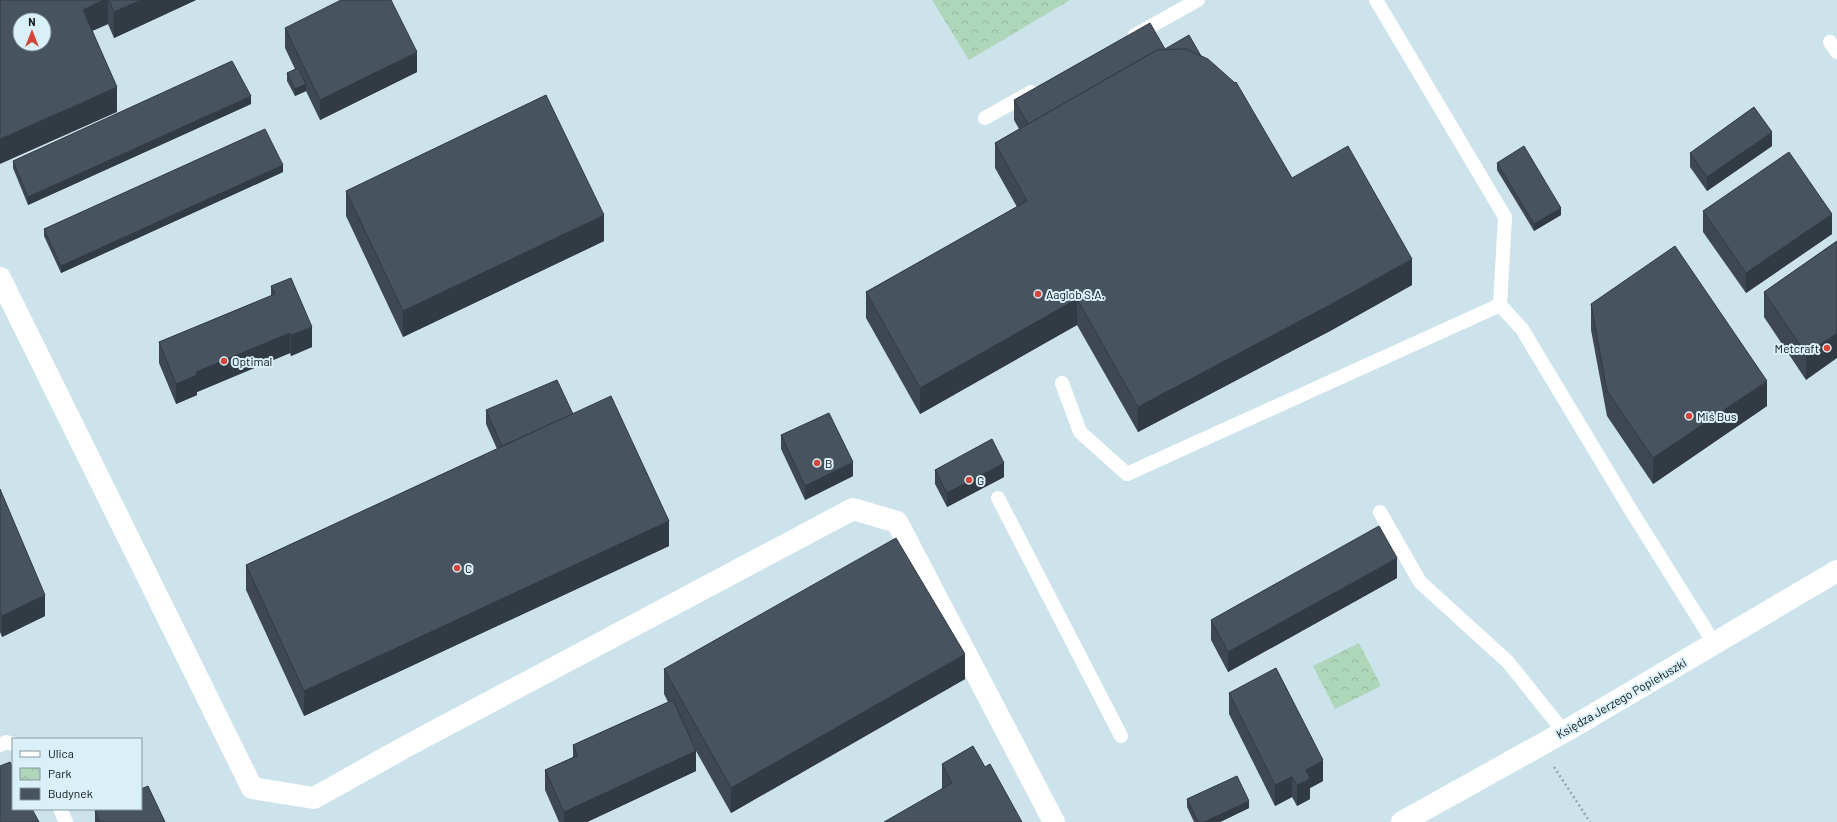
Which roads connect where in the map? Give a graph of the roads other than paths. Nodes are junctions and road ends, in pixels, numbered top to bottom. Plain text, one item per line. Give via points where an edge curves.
1 (1198, 0) edge
2 (1376, 0) edge
3 (1122, 42) edge
4 (1046, 84) edge
5 (984, 118) dead end
6 (0, 278) edge
7 (1500, 305) junction
8 (1062, 383) dead end
9 (998, 498) dead end
10 (1380, 512) dead end
11 (1837, 571) edge
12 (1714, 643) junction
13 (1564, 732) junction
14 (1121, 736) dead end
15 (12, 744) edge
16 (0, 745) edge
17 (60, 810) edge
18 (66, 822) edge
19 (1054, 822) edge
20 (1402, 822) edge

1 - 3 lane
2 - 7 lane via 1505,217
4 - 5 lane
6 - 19 street via 252,788 314,798 853,509 897,522
7 - 8 lane via 1127,474 1080,432
7 - 12 lane via 1522,329
9 - 14 lane
10 - 13 lane via 1420,582 1508,662
11 - 12 street, Księdza Jerzego Popiełuszki
12 - 13 street, Księdza Jerzego Popiełuszki
13 - 20 street, Księdza Jerzego Popiełuszki
15 - 16 lane via 6,742
17 - 18 lane

